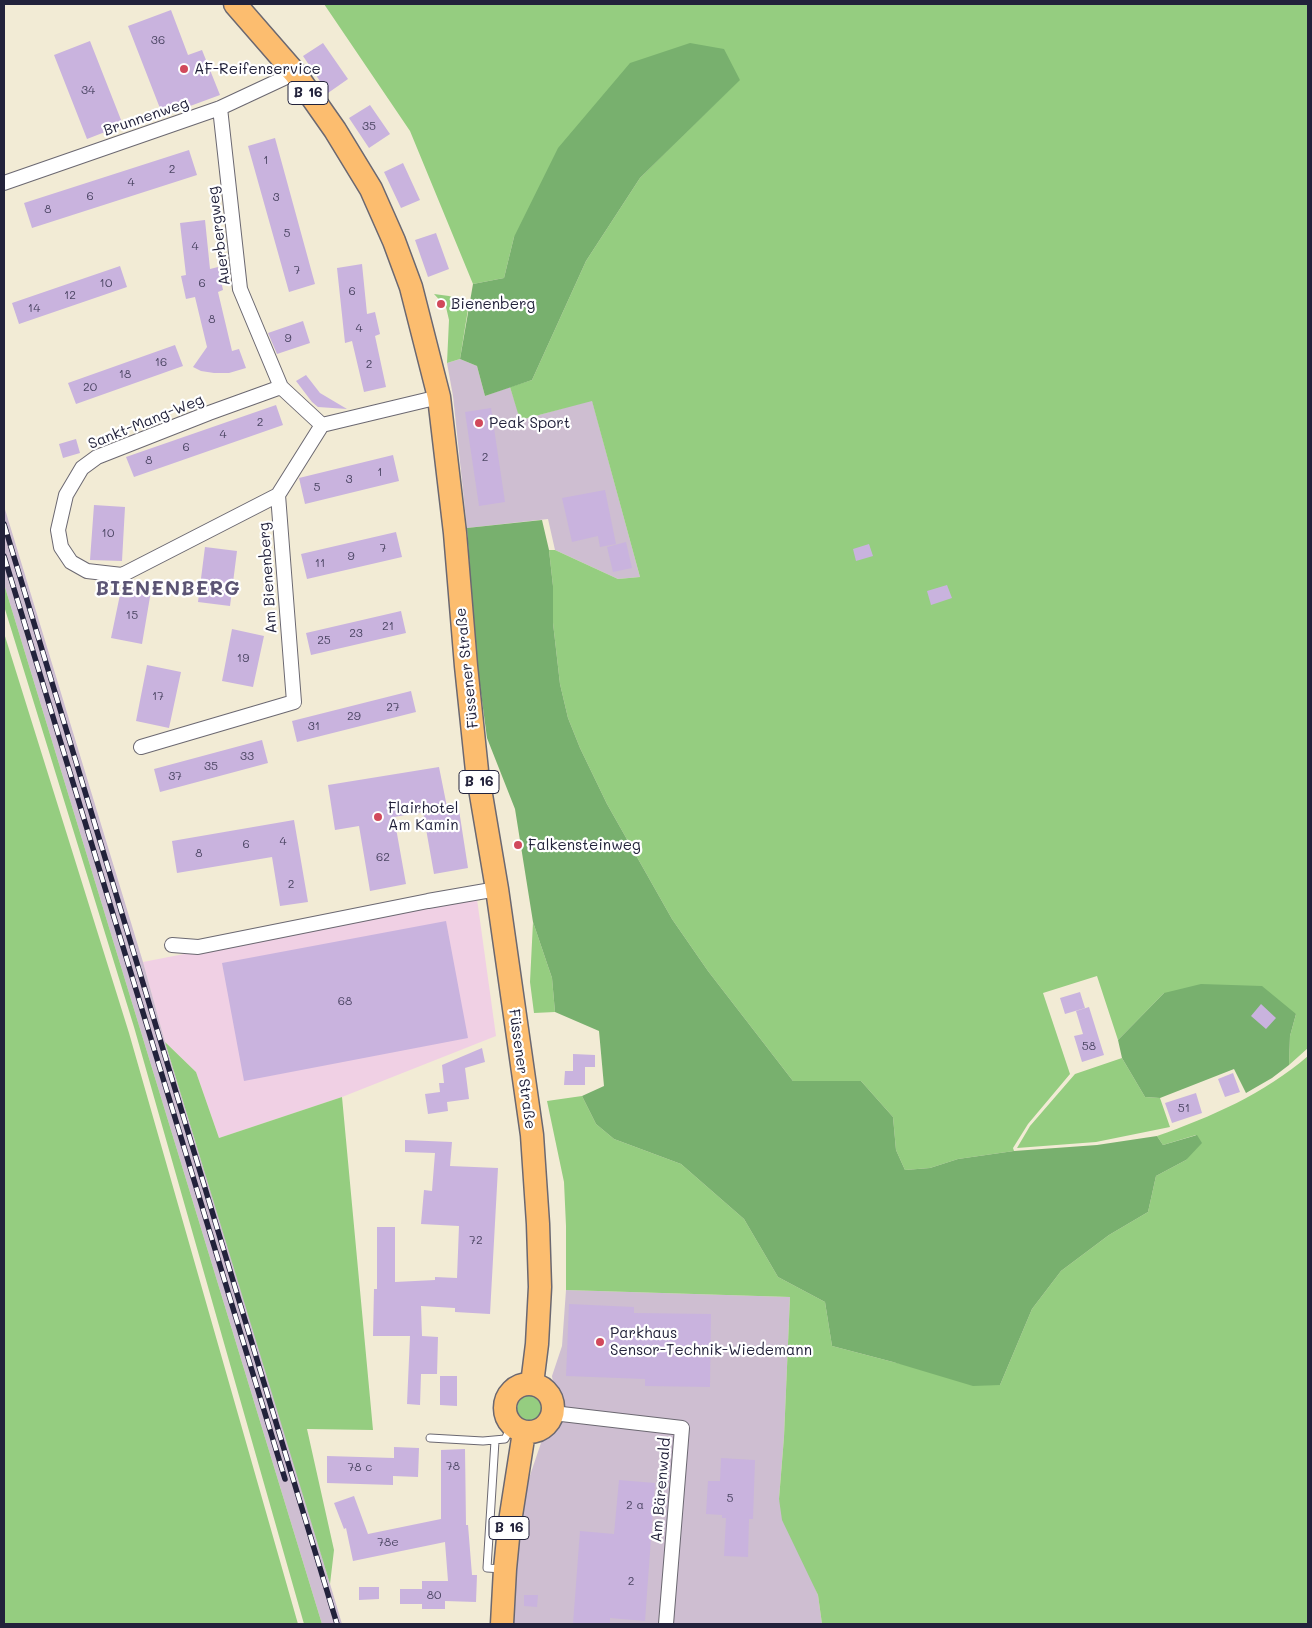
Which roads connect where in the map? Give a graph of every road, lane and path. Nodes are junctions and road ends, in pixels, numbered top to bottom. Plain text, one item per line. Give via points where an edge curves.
1 (235, 4) edge
2 (295, 73) junction
3 (220, 108) junction
4 (4, 183) edge
5 (281, 387) junction
6 (439, 397) junction
7 (322, 425) junction
8 (278, 494) junction
9 (142, 748) dead end
10 (496, 889) junction
11 (172, 945) dead end
12 (532, 1384) junction
13 (553, 1413) junction
14 (516, 1426) junction
15 (430, 1438) dead end
16 (495, 1441) junction
17 (496, 1568) junction
18 (502, 1624) edge
19 (666, 1624) edge

1 - 2 main road, Füssener Straße / B 16
2 - 3 street, Brunnenweg
2 - 6 main road, Füssener Straße / B 16 via 335,130 379,206 411,287
3 - 4 street, Brunnenweg
3 - 5 street, Auerbergweg via 240,289
5 - 7 street, Auerbergweg
5 - 8 street, Sankt-Mang-Weg via 97,457 82,468 66,495 58,530 61,547 71,562 87,571 122,575
6 - 7 street
6 - 10 main road, Füssener Straße / B 16 via 475,752
7 - 8 street
8 - 9 street, Am Bienenberg via 294,702
10 - 11 street via 198,947
10 - 12 main road, Füssener Straße / B 16 via 532,1135 540,1287
12 - 13 main road via 546,1391 551,1398
12 - 14 main road, B 16 via 517,1387 507,1399 506,1414
13 - 14 main road via 545,1426 532,1432
13 - 19 street, Am Bärenwald via 682,1428
14 - 16 lane via 505,1439
14 - 17 main road, B 16 via 509,1528
15 - 16 lane
16 - 17 lane
17 - 18 main road, B 16

